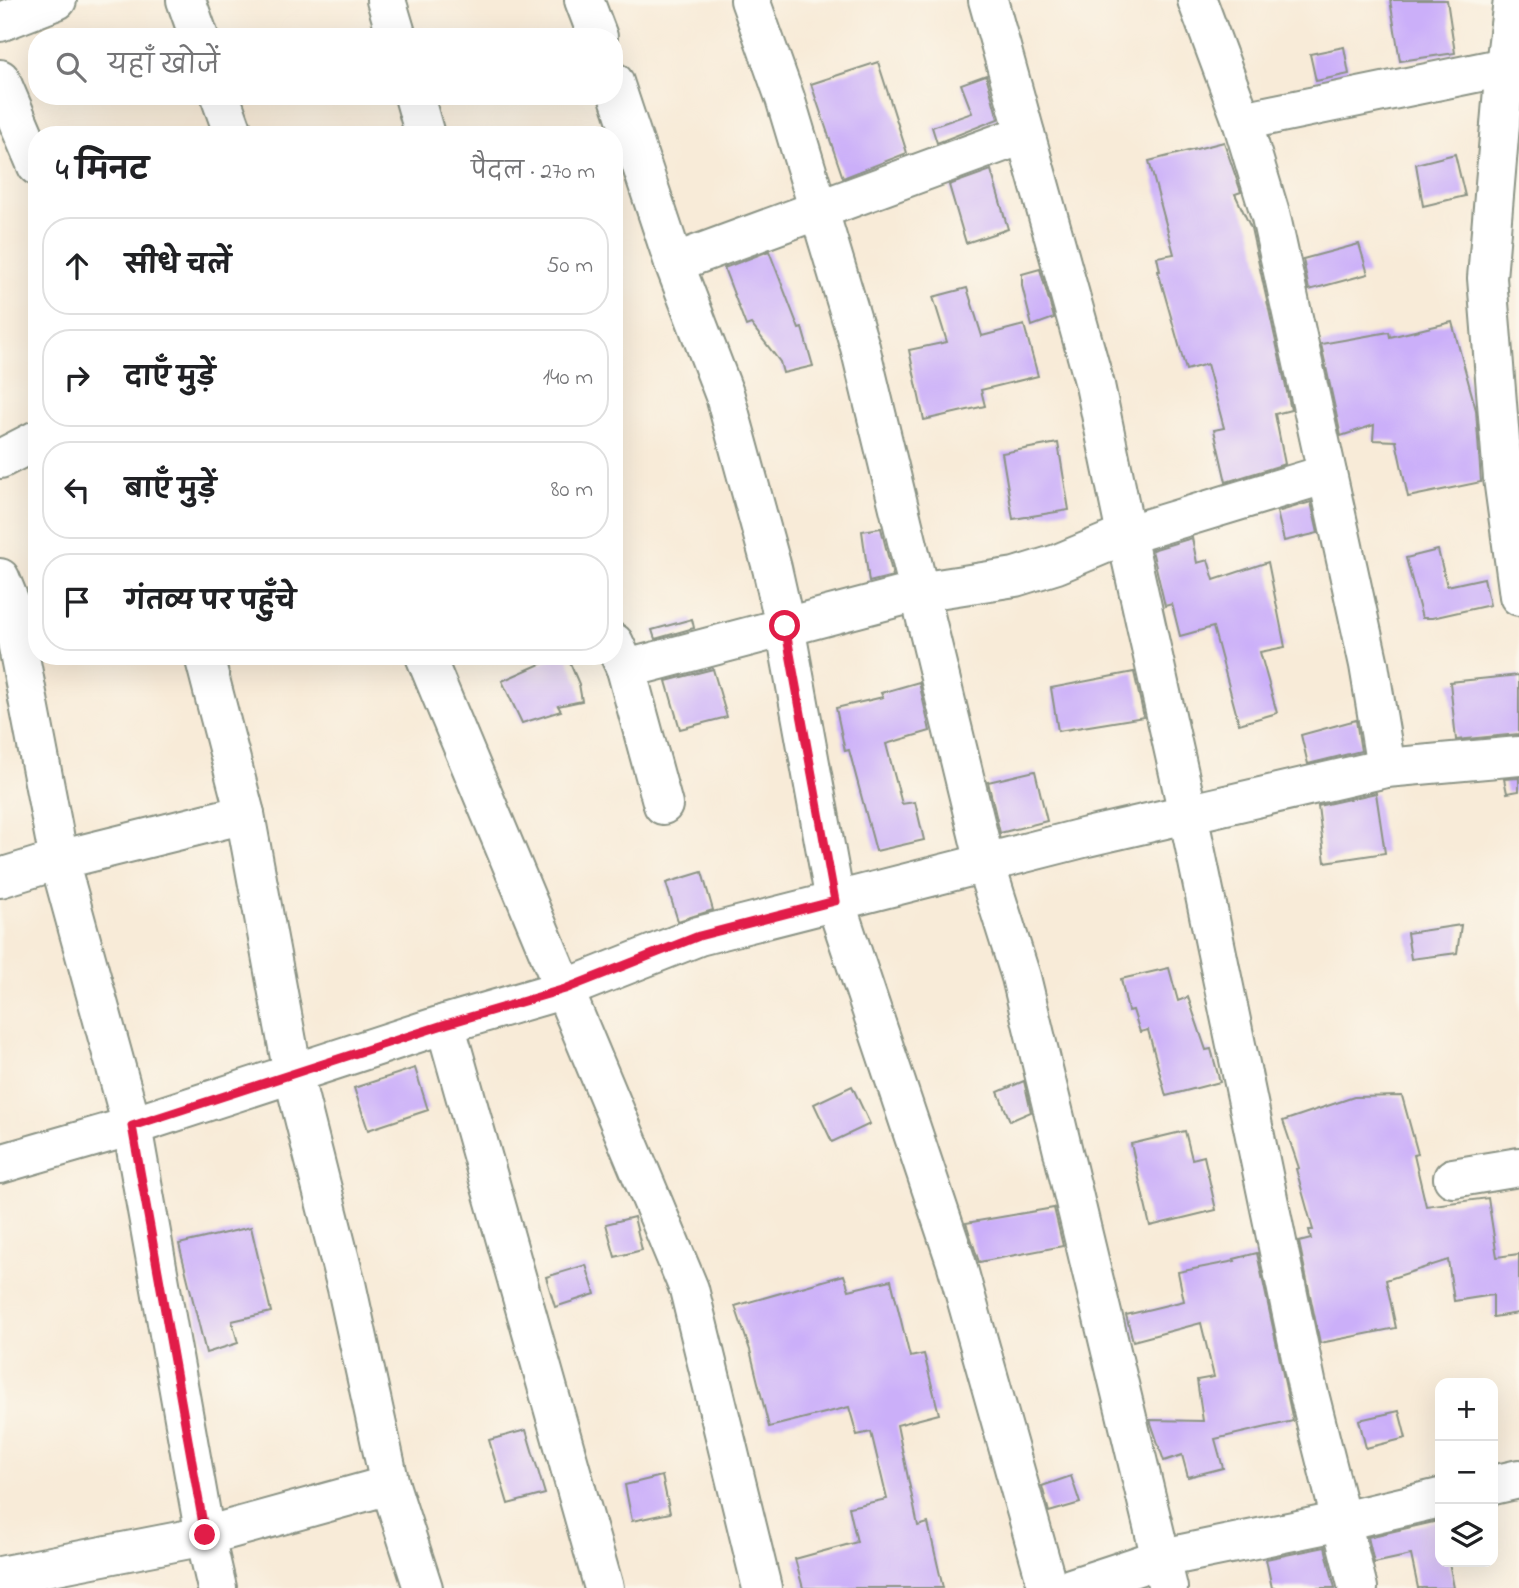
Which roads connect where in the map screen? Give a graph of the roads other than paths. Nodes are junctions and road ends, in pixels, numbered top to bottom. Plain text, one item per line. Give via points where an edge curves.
1 (57, 0) edge
2 (186, 0) edge
3 (386, 0) edge
4 (584, 0) edge
5 (750, 0) edge
6 (988, 0) edge
7 (1198, 0) edge
8 (1513, 0) edge
9 (0, 22) edge
10 (196, 28) edge
11 (394, 28) edge
12 (595, 28) edge
13 (1512, 65) edge
14 (0, 79) edge
15 (223, 105) edge
16 (417, 105) edge
17 (622, 105) edge
18 (1242, 121) junction
19 (231, 126) edge
20 (422, 126) edge
21 (1026, 134) junction
22 (28, 145) edge
23 (819, 211) junction
24 (674, 263) junction
25 (1504, 267) edge
26 (28, 445) edge
27 (0, 459) edge
28 (1327, 474) junction
29 (1126, 535) junction
30 (0, 578) edge
31 (918, 592) junction
32 (1519, 596) edge
33 (785, 626) junction
34 (623, 655) edge
35 (206, 665) edge
36 (429, 665) edge
37 (623, 665) edge
38 (1519, 756) edge
39 (1386, 768) junction
40 (663, 805) dead end
41 (245, 814) junction
42 (1188, 814) junction
43 (59, 860) junction
44 (985, 863) junction
45 (0, 878) edge
46 (835, 901) junction
47 (565, 989) junction
48 (446, 1024) junction
49 (293, 1074) junction
50 (132, 1126) junction
51 (0, 1164) edge
52 (1519, 1167) edge
53 (1453, 1178) dead end
54 (1519, 1479) edge
55 (1498, 1484) edge
56 (390, 1485) junction
57 (1435, 1499) edge
58 (1342, 1521) junction
59 (205, 1535) junction
60 (1165, 1573) edge
61 (0, 1576) edge
62 (217, 1588) edge
63 (423, 1588) edge
64 (604, 1588) edge
65 (762, 1588) edge
66 (1048, 1588) edge
67 (1071, 1588) edge
68 (1358, 1588) edge

1 - 9 street
2 - 10 street
3 - 11 street
4 - 12 street
5 - 23 street
6 - 21 street
7 - 18 street
8 - 13 street
13 - 18 street
13 - 25 street
14 - 22 street
15 - 19 street
16 - 20 street
17 - 24 street
18 - 28 street via 1271,217
21 - 23 street
21 - 29 street via 1095,385
23 - 24 street
23 - 31 street via 860,347
24 - 33 street via 725,396
25 - 32 street via 1503,478
26 - 27 street
28 - 29 street
28 - 39 street via 1369,664
29 - 31 street via 1015,577
29 - 42 street
30 - 43 street via 9,600
31 - 33 street
31 - 44 street
33 - 34 street
33 - 46 street
35 - 41 street
36 - 47 street
37 - 40 street
38 - 39 street
39 - 42 street
41 - 43 street
41 - 49 street
42 - 44 street
42 - 58 street via 1307,1386
43 - 45 street
43 - 50 street
44 - 46 street
44 - 60 street via 1021,977
46 - 47 street via 699,936
46 - 66 street via 956,1262
47 - 48 street
47 - 65 street via 689,1289
48 - 49 street
48 - 64 street
49 - 50 street
49 - 56 street
50 - 51 street
50 - 59 street
52 - 53 street
54 - 55 street
56 - 59 street
56 - 63 street
57 - 58 street
58 - 60 street
58 - 68 street
59 - 61 street
59 - 62 street
60 - 67 street

